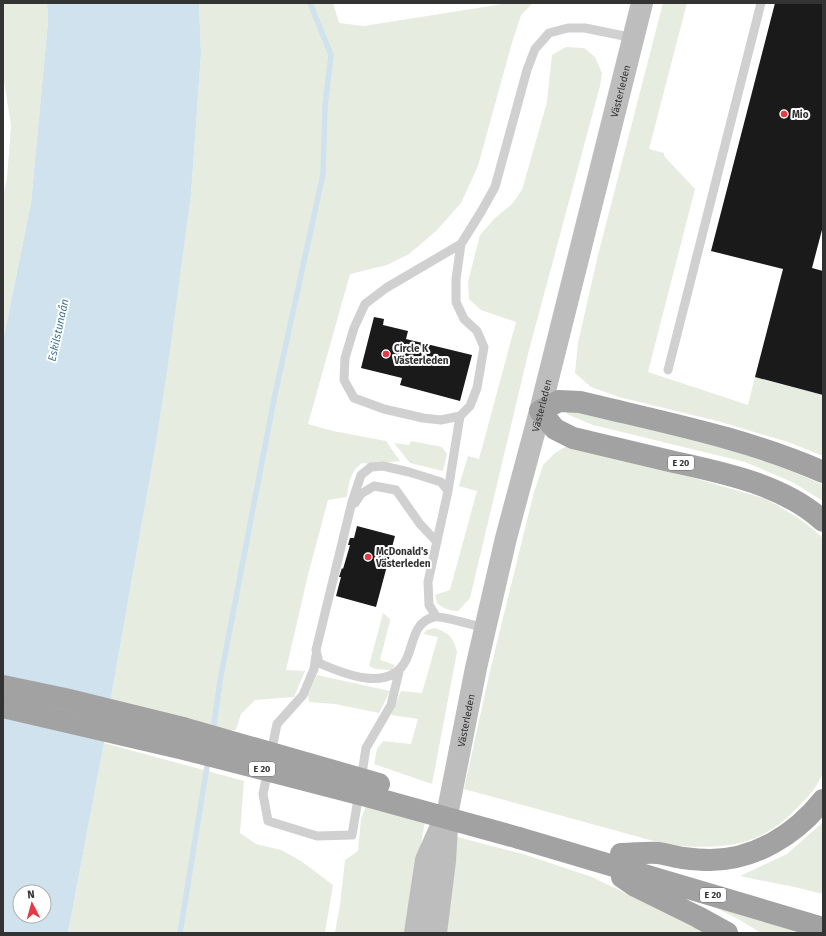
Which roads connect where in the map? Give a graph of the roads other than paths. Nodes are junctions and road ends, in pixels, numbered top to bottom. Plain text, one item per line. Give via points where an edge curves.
1 (642, 3) edge
2 (761, 3) edge
3 (634, 38) junction
4 (461, 244) junction
5 (668, 370) dead end
6 (540, 411) junction
7 (460, 416) junction
8 (823, 472) edge
9 (448, 491) junction
10 (350, 510) junction
11 (823, 521) edge
12 (437, 542) junction
13 (436, 616) junction
14 (486, 628) junction
15 (316, 650) junction
16 (399, 672) junction
17 (3, 686) edge
18 (3, 707) edge
19 (823, 800) edge
20 (448, 810) junction
21 (521, 831) junction
22 (612, 858) junction
23 (823, 913) edge
24 (823, 928) edge
25 (415, 933) edge
26 (436, 933) edge
27 (727, 933) edge

1 - 3 main road, Västerleden
2 - 5 lane
3 - 4 lane via 585,28 568,28 549,34 535,49 495,187
3 - 6 main road, Västerleden
4 - 7 lane via 456,302 464,319 477,331 484,347 470,406
4 - 7 lane via 386,288 365,304 345,358 344,380 354,398 384,409 441,420
6 - 8 highway via 559,401 580,402 725,438 796,460
6 - 11 highway, E 20 via 555,429 574,438 728,474 763,486 799,504
6 - 14 main road, Västerleden via 506,538
7 - 9 lane
9 - 10 lane via 441,482 409,472 383,466 371,467 361,475
9 - 12 lane
10 - 12 lane via 361,494 374,486 396,490 420,524
10 - 15 lane
12 - 13 lane via 428,582 429,605
13 - 14 lane
13 - 16 lane via 422,622 414,634 407,660
14 - 20 main road, Västerleden
15 - 16 lane via 319,663 355,675 375,680
15 - 16 lane via 314,669 303,695 277,724 263,794 268,821 317,836 352,836 366,748 391,705
17 - 21 highway, E 20, bridge via 183,728
18 - 21 highway, E 20, bridge
19 - 22 highway, E 20 via 798,826 778,840 757,851 733,858 711,860 658,854
20 - 25 main road, Västerleden via 426,860
20 - 26 main road, Västerleden
21 - 22 highway, E 20
22 - 23 highway, E 20
22 - 24 highway, E 20
22 - 27 highway, E 20 via 636,886

